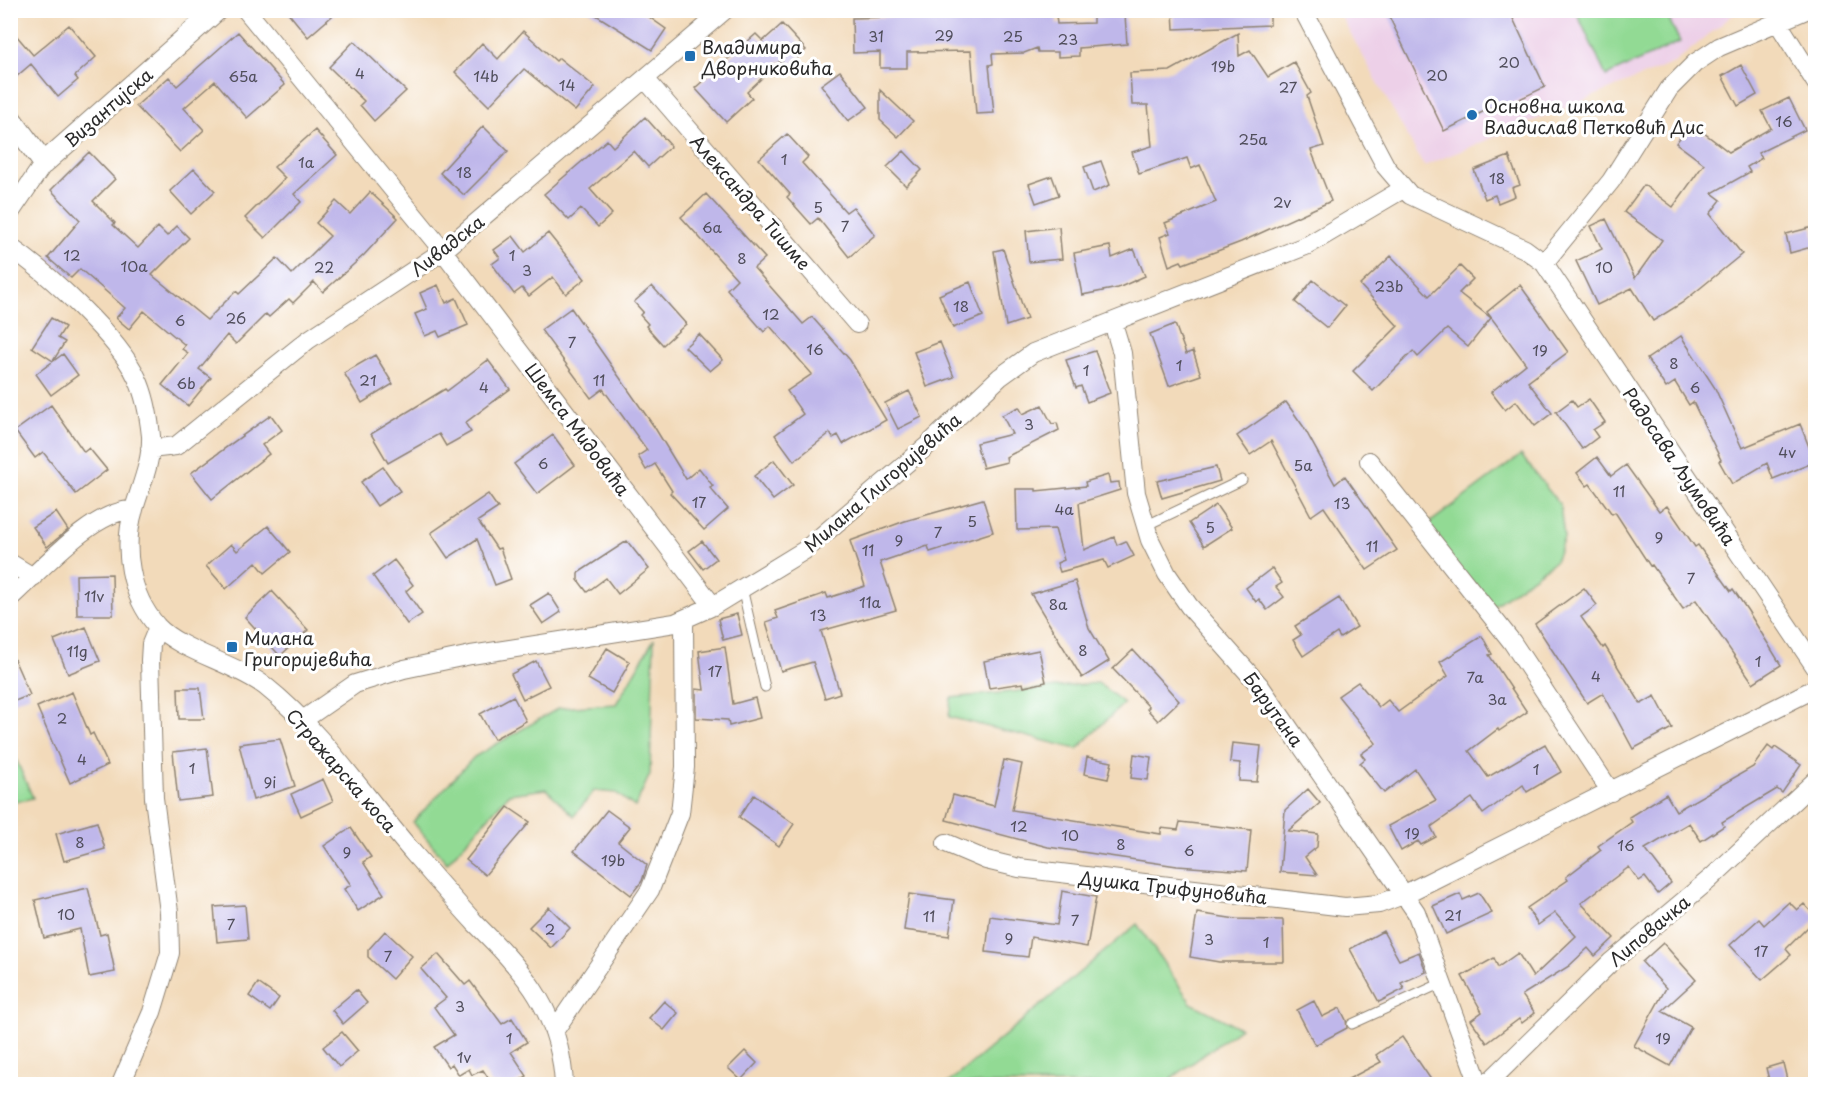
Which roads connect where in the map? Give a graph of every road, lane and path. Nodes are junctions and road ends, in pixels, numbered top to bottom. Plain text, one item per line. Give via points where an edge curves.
1 (217, 10) edge
2 (246, 10) edge
3 (725, 10) edge
4 (1303, 10) edge
5 (1806, 10) edge
6 (1778, 23) junction
7 (646, 80) junction
8 (1815, 83) edge
9 (10, 118) edge
10 (44, 162) junction
11 (1403, 189) junction
12 (10, 213) edge
13 (10, 247) edge
14 (443, 251) junction
15 (1544, 264) junction
16 (1113, 322) junction
17 (857, 324) dead end
18 (150, 449) junction
19 (1369, 461) dead end
20 (1242, 480) dead end
21 (134, 510) junction
22 (1145, 526) junction
23 (10, 563) edge
24 (33, 577) junction
25 (742, 588) junction
26 (10, 598) edge
27 (712, 606) junction
28 (684, 620) junction
29 (158, 627) junction
30 (1815, 668) edge
31 (765, 687) dead end
32 (1815, 688) edge
33 (303, 720) junction
34 (1815, 780) edge
35 (1611, 792) junction
36 (946, 843) dead end
37 (1403, 895) junction
38 (1444, 982) junction
39 (1352, 1024) dead end
40 (555, 1030) junction
41 (121, 1084) edge
42 (564, 1084) edge
43 (1479, 1084) edge
44 (1487, 1084) edge

1 - 10 street, Византијска
2 - 14 street
3 - 7 street, Ливадска
4 - 11 street, Радосава Љумовића via 1386,167
5 - 6 street
6 - 8 street
6 - 15 street via 1719,47 1676,82 1611,181
7 - 14 street, Ливадска
7 - 17 street, Александра Тишме
9 - 10 street
10 - 12 street, Византијска
11 - 15 street, Радосава Љумовића via 1525,249
11 - 16 street, Милана Глигоријевића via 1308,245
13 - 18 street, Стражарска коса via 69,298 128,362 148,414
14 - 18 street, Ливадска via 308,340 176,446
14 - 27 street, Шемса Мидовића
15 - 30 street, Радосава Љумовића
16 - 22 street, Барутана via 1122,353 1136,493
16 - 25 street, Милана Глигоријевића via 1017,363 833,528 786,564
18 - 21 street, Стражарска коса
19 - 35 street via 1512,642
20 - 22 lane
21 - 24 street via 123,509 97,520
21 - 29 street, Стражарска коса via 129,553 134,586
22 - 37 street, Барутана via 1167,574 1260,686
23 - 24 street
24 - 26 street
25 - 27 street, Милана Глигоријевића
25 - 31 lane
27 - 28 street, Милана Глигоријевића
28 - 33 street, Милана Глигоријевића via 404,669 355,684
28 - 40 street via 685,767 677,823 650,890
29 - 33 street, Стражарска коса via 264,685
29 - 41 street via 150,660 153,787 169,912 170,953 152,1012
32 - 35 street, Душка Трифуновића
33 - 40 street, Стражарска коса via 533,988
34 - 44 street, Липовачка via 1710,879 1611,962
35 - 37 street, Душка Трифуновића
36 - 37 street, Душка Трифуновића via 986,860 1070,876 1345,907 1379,904
37 - 38 street, Барутана via 1416,912
38 - 39 lane
38 - 43 street, Барутана
40 - 42 street, Стражарска коса

